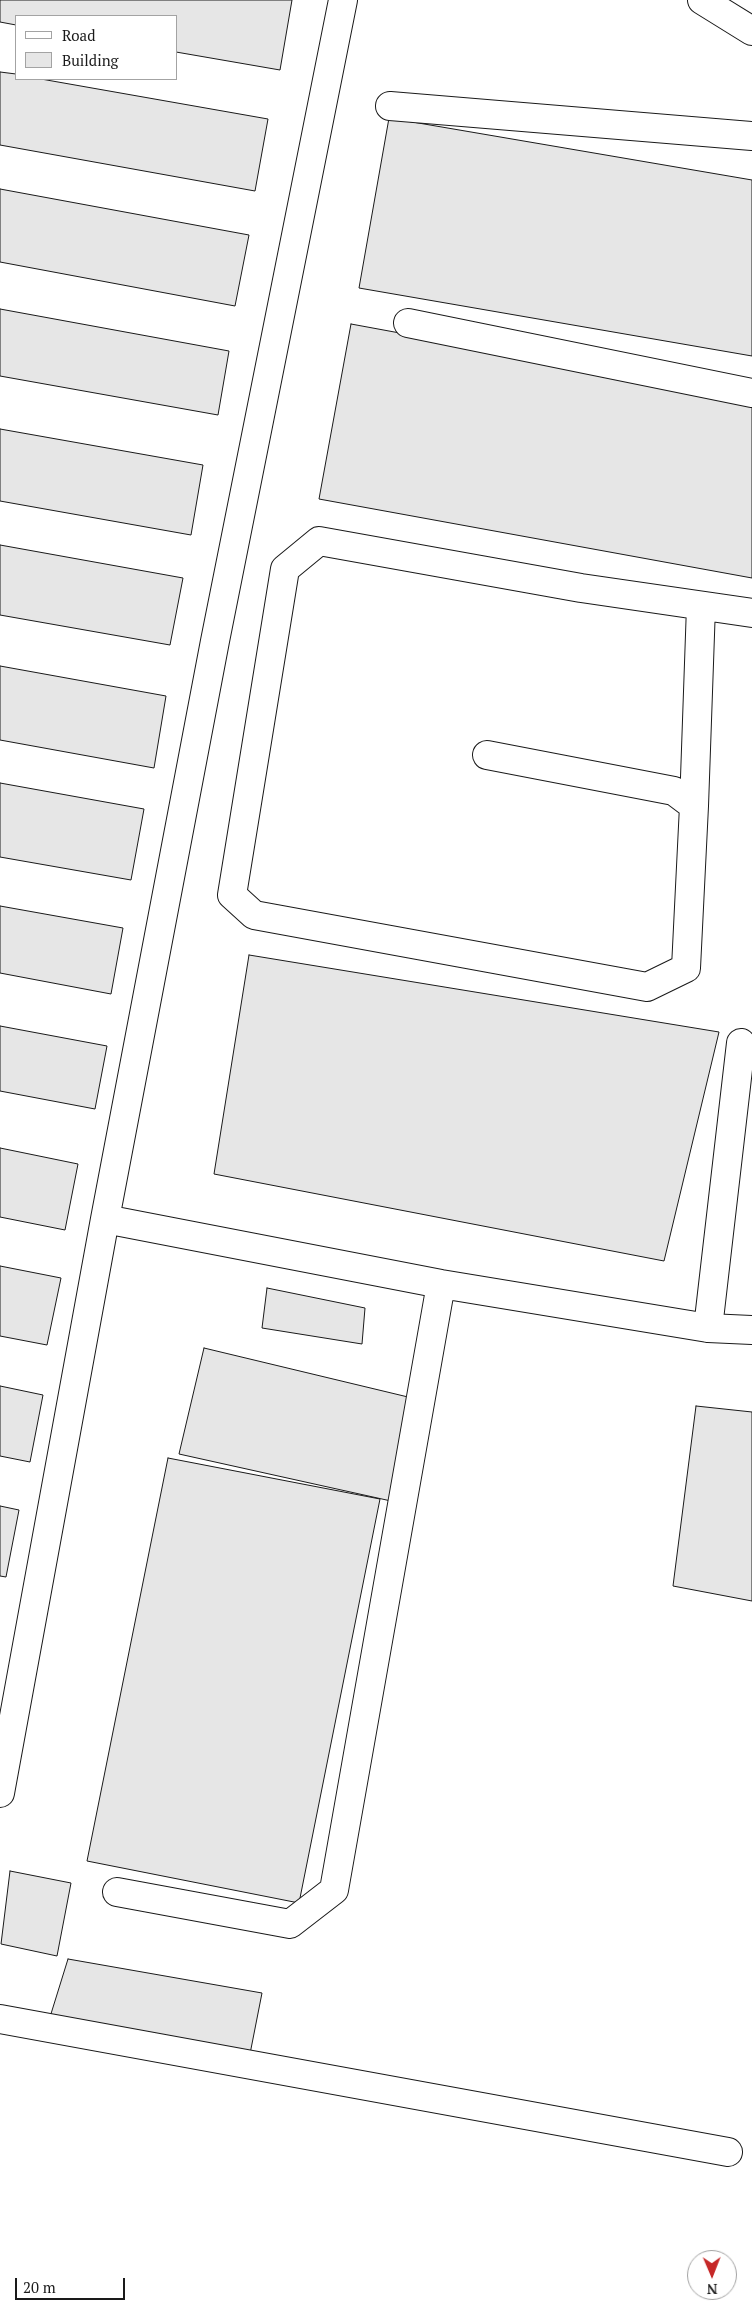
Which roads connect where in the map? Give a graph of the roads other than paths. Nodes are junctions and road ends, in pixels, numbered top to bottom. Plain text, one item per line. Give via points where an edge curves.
1 (343, 0) edge
2 (702, 0) edge
3 (752, 31) edge
4 (390, 106) dead end
5 (752, 136) edge
6 (408, 323) dead end
7 (752, 393) edge
8 (701, 606) junction
9 (752, 613) edge
10 (487, 755) dead end
11 (694, 806) junction
12 (741, 1043) dead end
13 (105, 1219) junction
14 (441, 1284) junction
15 (708, 1328) junction
16 (752, 1330) edge
17 (0, 1793) edge
18 (117, 1892) dead end
19 (0, 2019) edge
20 (728, 2152) dead end

1 - 13 lane via 217,631
2 - 3 lane
4 - 5 lane
6 - 7 lane
8 - 9 lane
8 - 11 lane
8 - 11 lane via 319,541 285,569 232,895 254,915 647,987 686,968
10 - 11 lane via 674,791
12 - 15 lane
13 - 14 lane
13 - 17 lane
14 - 15 lane
14 - 18 lane via 334,1890 290,1924
15 - 16 lane
19 - 20 lane

